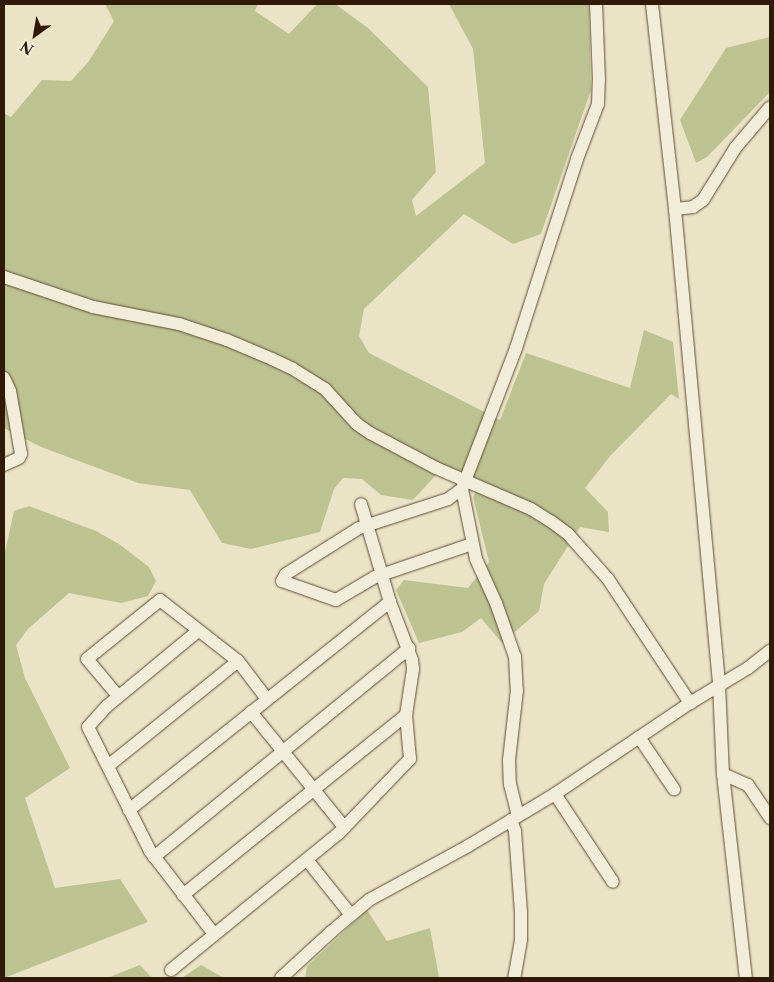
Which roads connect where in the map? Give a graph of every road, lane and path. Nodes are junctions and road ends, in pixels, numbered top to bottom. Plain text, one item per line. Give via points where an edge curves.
1 (596, 4) edge
2 (652, 4) edge
3 (770, 107) edge
4 (675, 209) junction
5 (4, 277) edge
6 (4, 378) edge
7 (4, 465) edge
8 (464, 485) junction
9 (361, 504) dead end
10 (368, 526) junction
11 (472, 544) junction
12 (381, 575) junction
13 (390, 602) junction
14 (198, 631) junction
15 (409, 648) junction
16 (770, 651) edge
17 (238, 661) junction
18 (720, 684) junction
19 (118, 696) junction
20 (267, 699) junction
21 (690, 703) junction
22 (251, 712) junction
23 (406, 715) junction
24 (639, 738) junction
25 (283, 751) junction
26 (108, 766) junction
27 (723, 774) junction
28 (674, 789) dead end
29 (314, 790) junction
30 (555, 794) junction
31 (129, 810) junction
32 (515, 817) junction
33 (770, 818) edge
34 (344, 827) junction
35 (154, 857) junction
36 (307, 860) junction
37 (613, 882) dead end
38 (183, 895) junction
39 (351, 915) junction
40 (214, 934) junction
41 (171, 970) dead end
42 (281, 978) edge
43 (514, 978) edge
44 (746, 978) edge

1 - 8 street via 598,104 516,348
2 - 4 street
3 - 4 street via 736,147 703,200 693,206
4 - 18 street
5 - 8 street via 92,307 179,324 272,359 325,389 370,433
6 - 7 street via 10,391 21,454
8 - 10 street via 448,499
8 - 11 street
8 - 21 street via 531,509 568,534 608,579
9 - 10 street
10 - 12 street
10 - 12 street via 359,528 286,574 282,581 336,600
11 - 12 street
11 - 32 street via 515,657 517,690 509,760
12 - 13 street
13 - 15 street
13 - 20 street
14 - 17 street
14 - 19 street
14 - 19 street via 160,600 87,659
15 - 23 street via 413,669
15 - 25 street
16 - 18 street
17 - 20 street
17 - 26 street
18 - 21 street
18 - 27 street
19 - 26 street via 88,726
20 - 22 street
21 - 24 street
22 - 25 street
22 - 31 street
23 - 29 street
23 - 34 street via 410,759
24 - 28 street
24 - 30 street
25 - 29 street
25 - 35 street
26 - 31 street
27 - 33 street via 748,785
27 - 44 street
29 - 34 street
29 - 38 street
30 - 32 street
30 - 37 street
31 - 35 street
32 - 39 street via 378,894
32 - 43 street via 521,940
34 - 36 street
35 - 38 street
36 - 39 street
36 - 40 street
38 - 40 street
39 - 42 street
40 - 41 street

